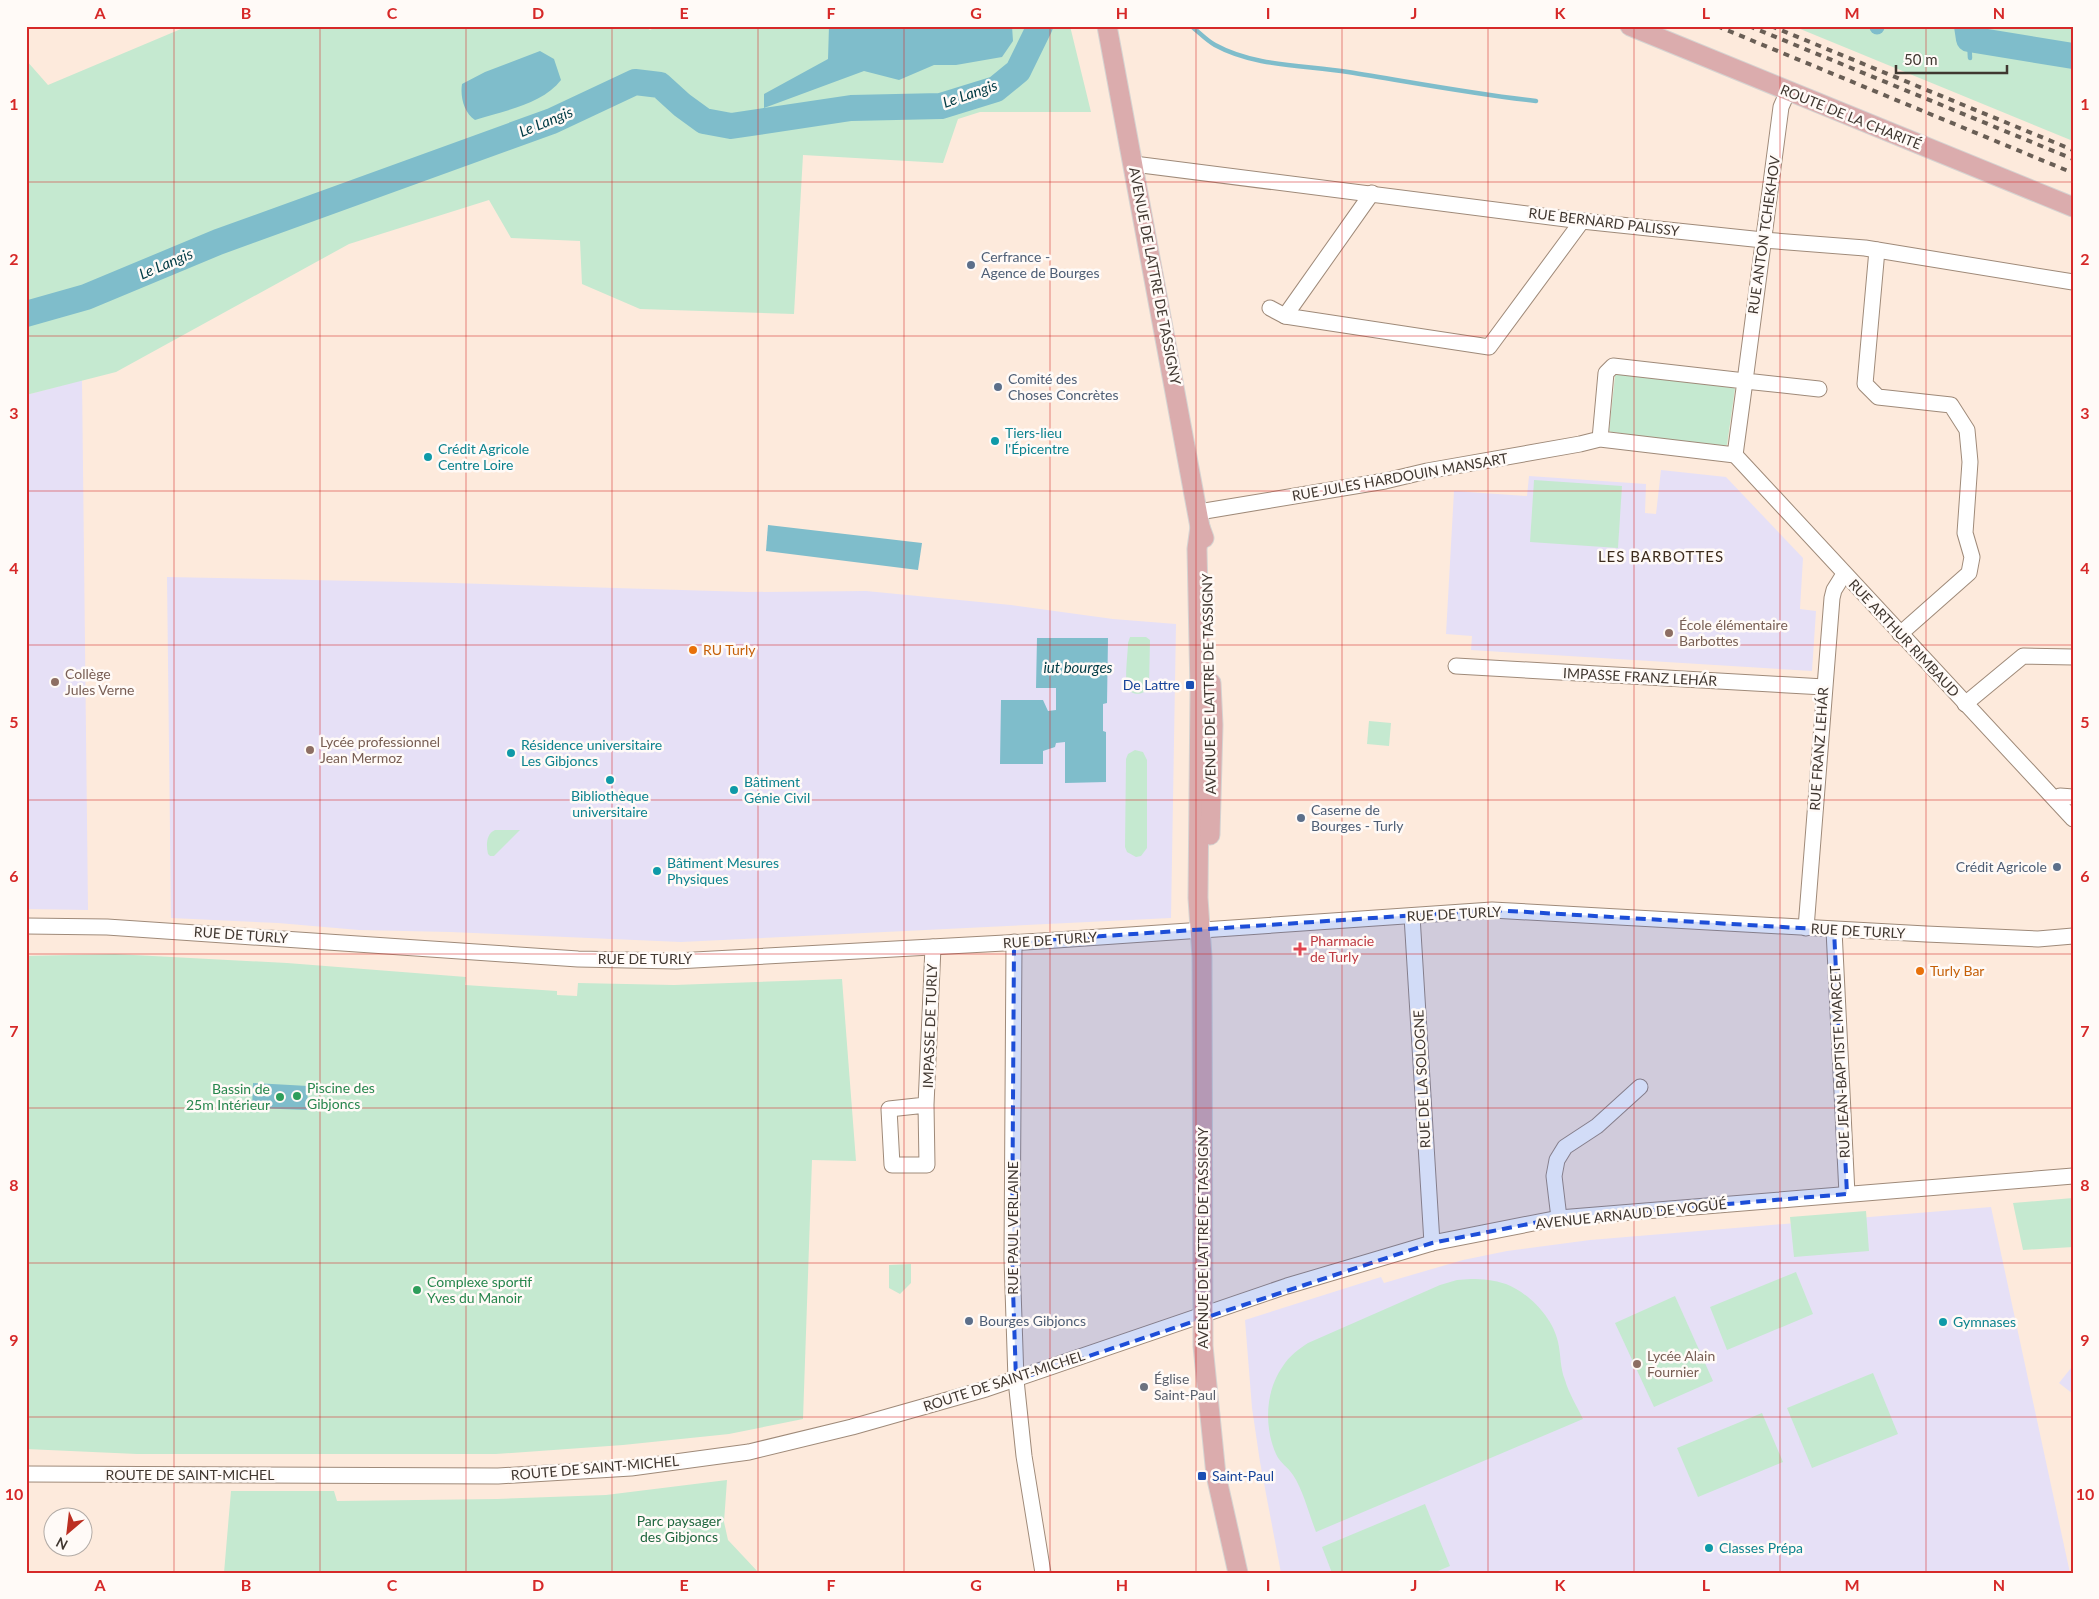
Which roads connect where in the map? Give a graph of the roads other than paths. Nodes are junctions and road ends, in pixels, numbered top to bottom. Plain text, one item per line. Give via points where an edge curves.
1 (1107, 26) edge
2 (1630, 26) edge
3 (1788, 91) junction
4 (1134, 164) junction
5 (1372, 193) junction
6 (2073, 207) edge
7 (1582, 221) junction
8 (1763, 240) junction
9 (1877, 250) junction
10 (2073, 282) edge
11 (1270, 308) dead end
12 (1285, 316) junction
13 (1745, 381) junction
14 (1819, 389) dead end
15 (1600, 439) junction
16 (1735, 456) junction
17 (1199, 519) junction
18 (1844, 574) junction
19 (1900, 634) junction
20 (2073, 657) edge
21 (1456, 666) dead end
22 (1824, 687) junction
23 (1965, 704) junction
24 (2073, 796) edge
25 (2056, 800) junction
26 (2073, 819) edge
27 (1412, 916) junction
28 (26, 926) edge
29 (1806, 928) junction
30 (1201, 930) junction
31 (1834, 930) junction
32 (2073, 936) edge
33 (1014, 942) junction
34 (933, 947) junction
35 (1640, 1087) dead end
36 (926, 1105) junction
37 (2073, 1176) edge
38 (1847, 1194) junction
39 (1559, 1218) junction
40 (1432, 1243) junction
41 (1202, 1316) junction
42 (1016, 1380) junction
43 (26, 1474) edge
44 (1043, 1573) edge
45 (1238, 1573) edge

1 - 4 main road, AVENUE DE LATTRE DE TASSIGNY
2 - 3 main road, ROUTE DE LA CHARITÉ
3 - 6 main road, ROUTE DE LA CHARITÉ
3 - 8 street, RUE ANTON TCHEKHOV via 1781,108
4 - 5 street, RUE BERNARD PALISSY
4 - 17 main road, AVENUE DE LATTRE DE TASSIGNY
5 - 7 street, RUE BERNARD PALISSY
5 - 12 street
7 - 8 street, RUE BERNARD PALISSY
7 - 12 street via 1489,347
8 - 9 street, RUE BERNARD PALISSY
8 - 13 street, RUE ANTON TCHEKHOV
9 - 10 street, RUE BERNARD PALISSY
9 - 19 street via 1865,384 1878,397 1951,405 1967,430 1970,462 1965,533 1972,557 1969,573
11 - 12 street
13 - 14 street
13 - 15 street via 1613,366 1606,373
13 - 16 street, RUE ANTON TCHEKHOV
15 - 16 street
15 - 17 street, RUE JULES HARDOUIN MANSART
16 - 18 street, RUE ARTHUR RIMBAUD
17 - 30 main road, AVENUE DE LATTRE DE TASSIGNY via 1198,898
18 - 19 street, RUE ARTHUR RIMBAUD
18 - 22 street, RUE FRANZ LEHÁR via 1832,598
19 - 23 street, RUE ARTHUR RIMBAUD
20 - 23 street via 2023,656
21 - 22 street, IMPASSE FRANZ LEHÁR
22 - 29 street, RUE FRANZ LEHÁR
23 - 25 street, RUE ARTHUR RIMBAUD
24 - 25 street via 2060,796
25 - 26 street, RUE ARTHUR RIMBAUD
27 - 29 street, RUE DE TURLY via 1497,910
27 - 30 street, RUE DE TURLY
27 - 40 street, RUE DE LA SOLOGNE
28 - 34 street, RUE DE TURLY via 108,927 578,959 676,961
29 - 31 street, RUE DE TURLY
30 - 33 street, RUE DE TURLY
30 - 41 main road, AVENUE DE LATTRE DE TASSIGNY
31 - 32 street, RUE DE TURLY via 2038,939
31 - 38 street, RUE JEAN-BAPTISTE MARCET
33 - 34 street, RUE DE TURLY
33 - 42 street, RUE PAUL VERLAINE via 1012,1259
34 - 36 street, IMPASSE DE TURLY
35 - 39 street via 1597,1126 1565,1147 1557,1160 1554,1176
36 - 36 street, IMPASSE DE TURLY via 927,1165 892,1165 889,1109
37 - 38 street, AVENUE ARNAUD DE VOGÜÉ
38 - 39 street, AVENUE ARNAUD DE VOGÜÉ
39 - 40 street, AVENUE ARNAUD DE VOGÜÉ
40 - 41 street, AVENUE ARNAUD DE VOGÜÉ via 1287,1286
41 - 42 street, ROUTE DE SAINT-MICHEL
41 - 45 main road, AVENUE DE LATTRE DE TASSIGNY via 1216,1475
42 - 43 street, ROUTE DE SAINT-MICHEL via 852,1427 749,1452 631,1468 498,1476
42 - 44 street, RUE PAUL VERLAINE via 1024,1456

